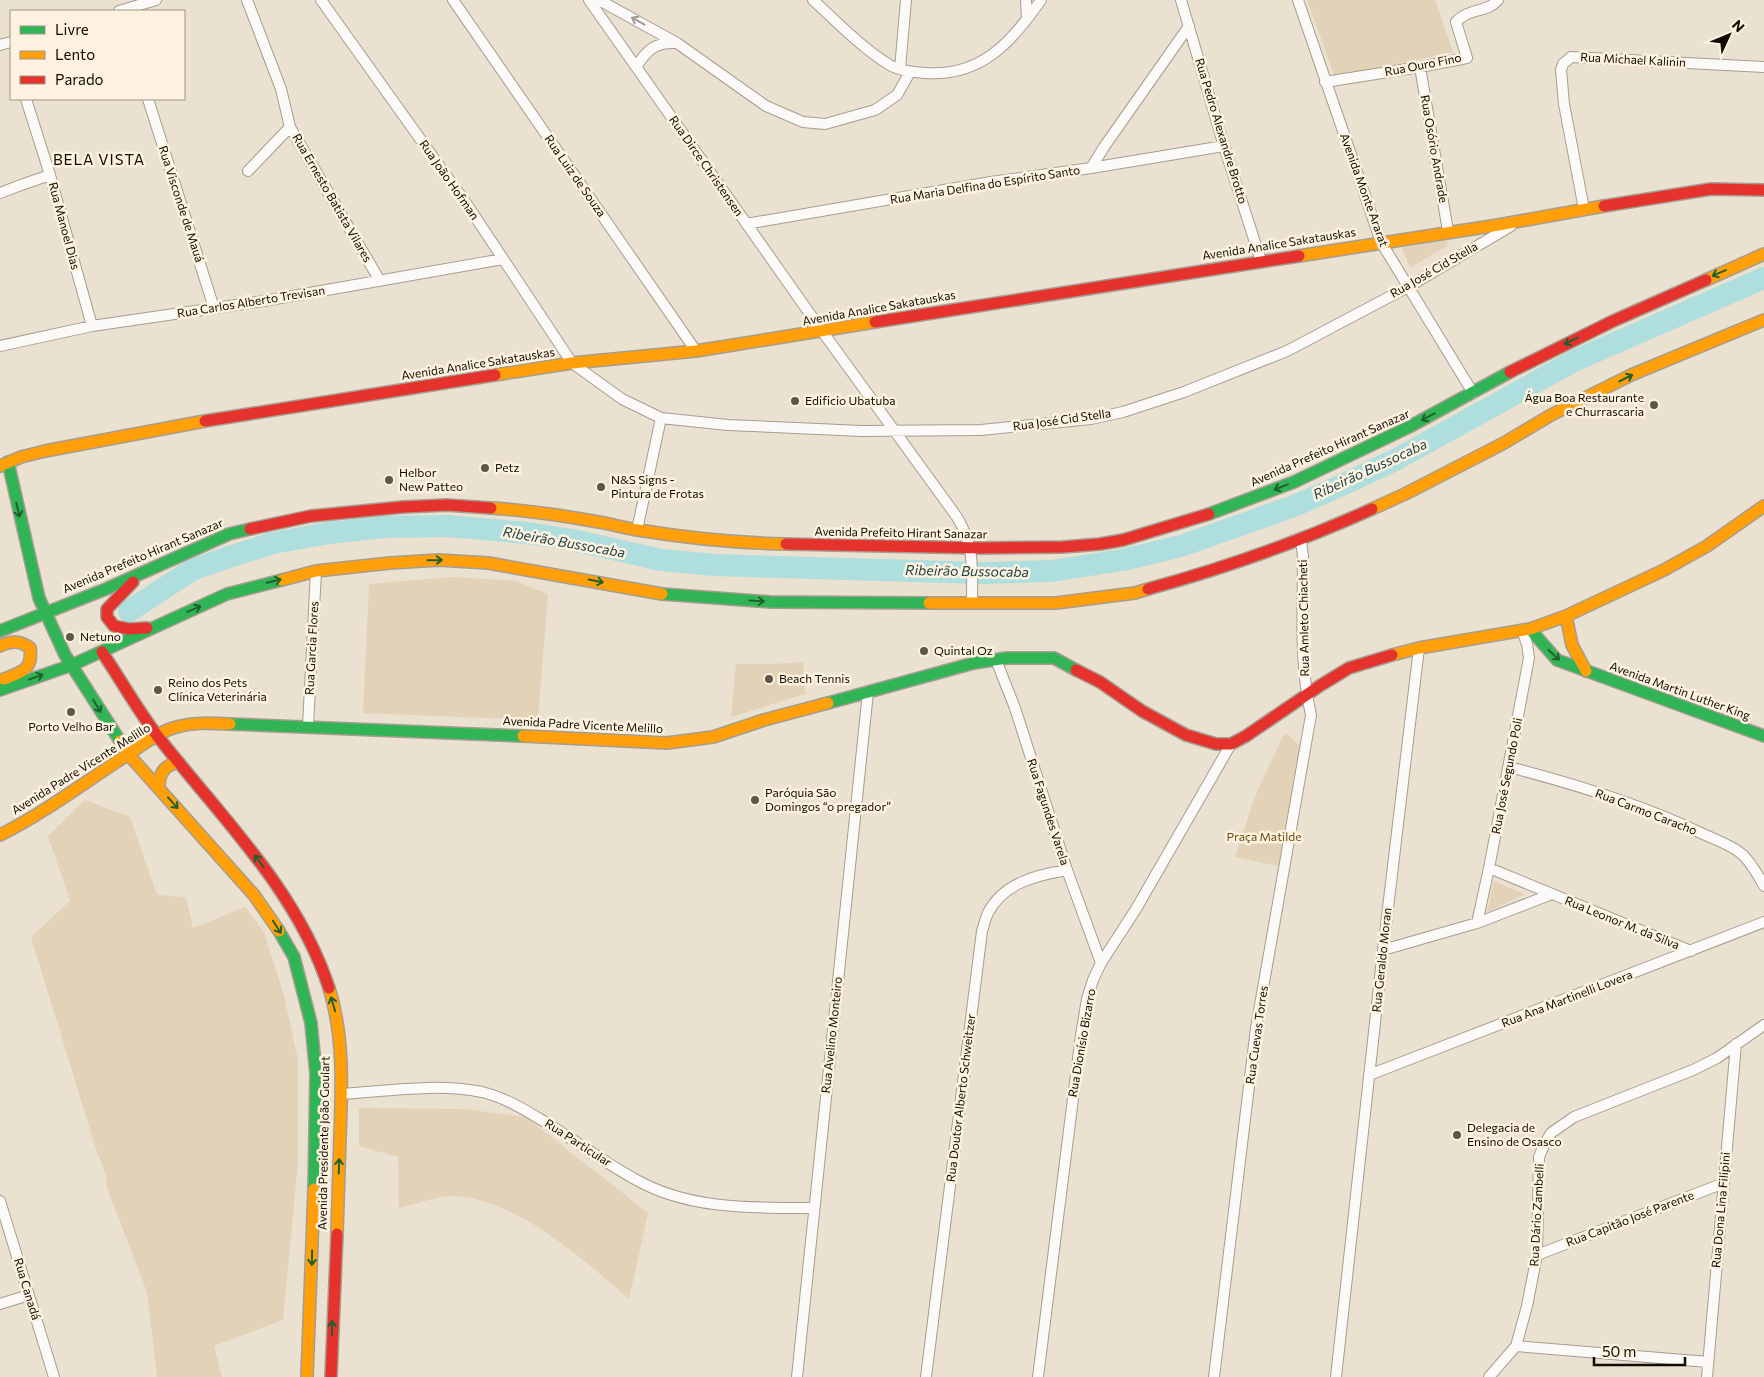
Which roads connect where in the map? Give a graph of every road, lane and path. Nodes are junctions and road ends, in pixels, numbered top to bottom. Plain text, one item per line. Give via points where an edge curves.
1 (156, 0) edge
2 (247, 0) edge
3 (321, 0) edge
4 (453, 0) edge
5 (589, 0) edge
6 (599, 0) edge
7 (813, 0) edge
8 (906, 0) edge
9 (1026, 0) edge
10 (1041, 0) edge
11 (1181, 0) edge
12 (1298, 0) edge
13 (1498, 0) edge
14 (122, 10) edge
15 (1027, 19) junction
16 (1189, 26) junction
17 (677, 43) junction
18 (636, 67) junction
19 (1420, 67) junction
20 (1764, 67) edge
21 (905, 70) junction
22 (1325, 82) junction
23 (26, 100) edge
24 (148, 100) edge
25 (290, 127) junction
26 (1224, 146) junction
27 (1091, 168) junction
28 (248, 171) dead end
29 (50, 175) junction
30 (1764, 190) edge
31 (0, 194) edge
32 (1584, 209) junction
33 (1522, 220) junction
34 (746, 224) junction
35 (1448, 232) junction
36 (1381, 242) junction
37 (1764, 254) edge
38 (503, 259) junction
39 (1261, 261) junction
40 (380, 281) junction
41 (1408, 287) junction
42 (214, 308) junction
43 (1764, 320) edge
44 (92, 326) junction
45 (822, 331) junction
46 (0, 346) edge
47 (696, 351) junction
48 (572, 363) junction
49 (1473, 393) junction
50 (661, 418) junction
51 (895, 430) junction
52 (4, 464) edge
53 (1764, 506) edge
54 (637, 530) junction
55 (1301, 540) junction
56 (971, 552) junction
57 (316, 571) junction
58 (142, 574) junction
59 (972, 603) junction
60 (45, 613) junction
61 (1566, 616) junction
62 (161, 623) junction
63 (1526, 629) junction
64 (0, 632) edge
65 (0, 646) edge
66 (1419, 648) junction
67 (102, 652) junction
68 (68, 660) junction
69 (996, 660) junction
70 (1586, 671) junction
71 (0, 680) edge
72 (0, 690) edge
73 (868, 692) junction
74 (1306, 695) junction
75 (308, 726) junction
76 (158, 736) junction
77 (1764, 736) edge
78 (1231, 744) junction
79 (128, 754) junction
80 (178, 762) junction
81 (1509, 768) junction
82 (159, 787) junction
83 (0, 835) edge
84 (1489, 868) junction
85 (1067, 870) junction
86 (1764, 886) edge
87 (1552, 894) junction
88 (1764, 922) edge
89 (1477, 923) junction
90 (1383, 950) junction
91 (1691, 951) junction
92 (1101, 963) junction
93 (1764, 1025) edge
94 (1736, 1044) junction
95 (1369, 1075) junction
96 (342, 1094) junction
97 (1724, 1183) junction
98 (0, 1202) edge
99 (814, 1208) junction
100 (1537, 1255) junction
101 (29, 1295) junction
102 (0, 1304) edge
103 (1516, 1346) junction
104 (1708, 1362) junction
105 (54, 1377) edge
106 (307, 1377) edge
107 (331, 1377) edge
108 (797, 1377) edge
109 (926, 1377) edge
110 (1038, 1377) edge
111 (1214, 1377) edge
112 (1336, 1377) edge
113 (1489, 1377) edge
114 (1707, 1377) edge

1 - 14 street
2 - 25 street, Rua Ernesto Batista Vilares via 281,89
3 - 38 street, Rua João Hofman
4 - 47 street, Rua Luiz de Souza
5 - 18 street, Rua Dirce Christensen
17 -> 6 street
7 - 21 street via 889,65
8 - 21 street
9 - 15 street
10 - 15 street
11 - 16 street, Rua Pedro Alexandre Brotto
12 - 22 street, Avenida Monte Ararat
13 - 19 street, Rua Ouro Fino via 1494,5 1468,12 1456,22 1467,58
15 - 21 street via 997,52 974,66 937,74
16 - 26 street, Rua Pedro Alexandre Brotto
16 - 27 street
17 - 18 street via 653,47
17 - 21 street via 766,106 803,122 825,124 875,110 897,95
18 - 34 street, Rua Dirce Christensen
19 - 22 street, Rua Ouro Fino
19 - 35 street, Rua Osório Andrade
20 - 32 street, Rua Michael Kalinin via 1568,59 1561,70 1564,104
22 - 36 street, Avenida Monte Ararat
23 - 29 street, Rua Manoel Dias
24 - 42 street, Rua Visconde de Mauá
25 - 28 street
25 - 40 street, Rua Ernesto Batista Vilares
26 - 27 street, Rua Maria Delfina do Espírito Santo
26 - 39 street, Rua Pedro Alexandre Brotto
27 - 34 street, Rua Maria Delfina do Espírito Santo
29 - 31 street
29 - 44 street, Rua Manoel Dias
30 - 32 main road, Avenida Analice Sakatauskas via 1711,189
32 - 33 main road, Avenida Analice Sakatauskas
33 - 35 main road, Avenida Analice Sakatauskas
33 - 41 street, Rua José Cid Stella
34 - 45 street, Rua Dirce Christensen
35 - 36 main road, Avenida Analice Sakatauskas
36 - 39 main road, Avenida Analice Sakatauskas
36 - 41 street, Avenida Monte Ararat
37 -> 49 main road, Avenida Prefeito Hirant Sanazar via 1612,320
38 - 40 street, Rua Carlos Alberto Trevisan
38 - 48 street, Rua João Hofman
39 - 45 main road, Avenida Analice Sakatauskas
40 - 42 street, Rua Carlos Alberto Trevisan
41 - 49 street, Avenida Monte Ararat
41 - 51 street, Rua José Cid Stella via 1264,362 1123,412 1091,419 981,430
42 - 44 street, Rua Carlos Alberto Trevisan
55 -> 43 main road via 1405,494 1631,375
44 - 46 street, Rua Carlos Alberto Trevisan
45 - 47 main road, Avenida Analice Sakatauskas
45 - 51 street, Rua Dirce Christensen
47 - 48 main road, Avenida Analice Sakatauskas
48 - 50 street, Rua José Cid Stella via 622,399
48 - 52 main road, Avenida Analice Sakatauskas via 210,420 45,451
49 -> 56 main road, Avenida Prefeito Hirant Sanazar via 1294,482 1204,516 1100,544
50 - 51 street, Rua José Cid Stella via 728,425
50 - 54 street
51 - 56 street, Rua Dirce Christensen via 957,517 967,535
52 -> 60 main road, Avenida Presidente João Goulart
53 - 61 main road via 1707,546 1664,570
54 - 56 main road, Avenida Prefeito Hirant Sanazar via 744,543
54 - 58 main road, Avenida Prefeito Hirant Sanazar via 524,510 447,505 403,507 311,516 229,534
55 - 59 main road via 1190,578 1135,592 1056,603
55 - 74 street, Rua Amleto Chiacheti
56 - 59 street
57 -> 59 main road via 440,560 488,563 656,593 704,598 771,602
62 -> 57 main road via 228,594
57 - 75 street, Rua Garcia Flores
58 - 60 main road, Avenida Prefeito Hirant Sanazar
58 - 62 main road via 107,609 107,616 114,626 129,629
60 - 64 main road, Avenida Prefeito Hirant Sanazar
60 - 68 main road, Avenida Presidente João Goulart
61 - 63 main road
61 - 70 main road via 1571,645
62 - 67 main road
63 - 66 main road
63 -> 70 main road, Avenida Martin Luther King via 1557,660
63 - 81 street, Rua José Segundo Poli via 1529,658
65 - 71 main road via 16,640 22,642 30,648 32,660 19,673
66 - 74 main road via 1349,668
66 - 90 street, Rua Geraldo Moran
67 - 68 main road
67 - 76 main road, Avenida Presidente João Goulart
72 -> 68 main road
68 -> 79 main road, Avenida Presidente João Goulart
69 - 73 main road, Avenida Padre Vicente Melillo
69 - 78 main road, Avenida Padre Vicente Melillo via 1054,658 1186,735 1216,744
69 - 85 street, Rua Fagundes Varela via 1015,708
70 - 77 main road, Avenida Martin Luther King
73 - 75 main road, Avenida Padre Vicente Melillo via 713,737 667,743
73 - 99 street, Rua Avelino Monteiro
74 - 78 main road
74 - 111 street, Rua Cuevas Torres via 1311,715 1256,1028
75 - 76 main road, Avenida Padre Vicente Melillo via 199,723 173,728
76 - 79 main road, Avenida Padre Vicente Melillo
76 - 80 main road, Avenida Presidente João Goulart
78 - 92 street, Rua Dionísio Bizarro via 1136,909
79 - 82 main road, Avenida Presidente João Goulart
79 - 83 main road, Avenida Padre Vicente Melillo
80 - 82 main road via 167,764 162,769 158,775
96 -> 80 main road, Avenida Presidente João Goulart via 337,1020 321,965 278,887
81 - 84 street, Rua José Segundo Poli
81 - 86 street, Rua Carmo Caracho via 1570,783 1678,822 1742,854
82 -> 106 main road, Avenida Presidente João Goulart via 254,895 278,928 294,957 311,1023 316,1074
84 - 87 street, Rua Leonor M. da Silva
84 - 89 street, Rua José Segundo Poli
85 - 92 street, Rua Fagundes Varela
85 - 109 street, Rua Doutor Alberto Schweitzer via 1040,875 1013,886 988,912 982,932
87 - 89 street
87 - 91 street, Rua Leonor M. da Silva
88 - 91 street, Rua Ana Martinelli Lovera
89 - 90 street
90 - 95 street, Rua Geraldo Moran
91 - 95 street, Rua Ana Martinelli Lovera
92 - 110 street, Rua Dionísio Bizarro via 1087,999 1081,1035
93 - 94 street, Rua Dário Zambelli
94 - 97 street, Rua Dona Lina Filipini
94 - 100 street, Rua Dário Zambelli via 1693,1070 1574,1117 1551,1133 1539,1157
95 - 112 street, Rua Geraldo Moran
96 - 99 street, Rua Particular via 438,1088 483,1092 527,1110 655,1190 720,1206
107 -> 96 main road, Avenida Presidente João Goulart
97 - 100 street, Rua Capitão José Parente
97 - 104 street, Rua Dona Lina Filipini
98 - 101 street, Rua Canadá
99 - 108 street, Rua Avelino Monteiro
100 - 103 street, Rua Dário Zambelli
101 - 102 street
101 - 105 street, Rua Canadá
103 - 104 street
103 - 113 street, Rua Dário Zambelli
104 - 114 street, Rua Dona Lina Filipini

